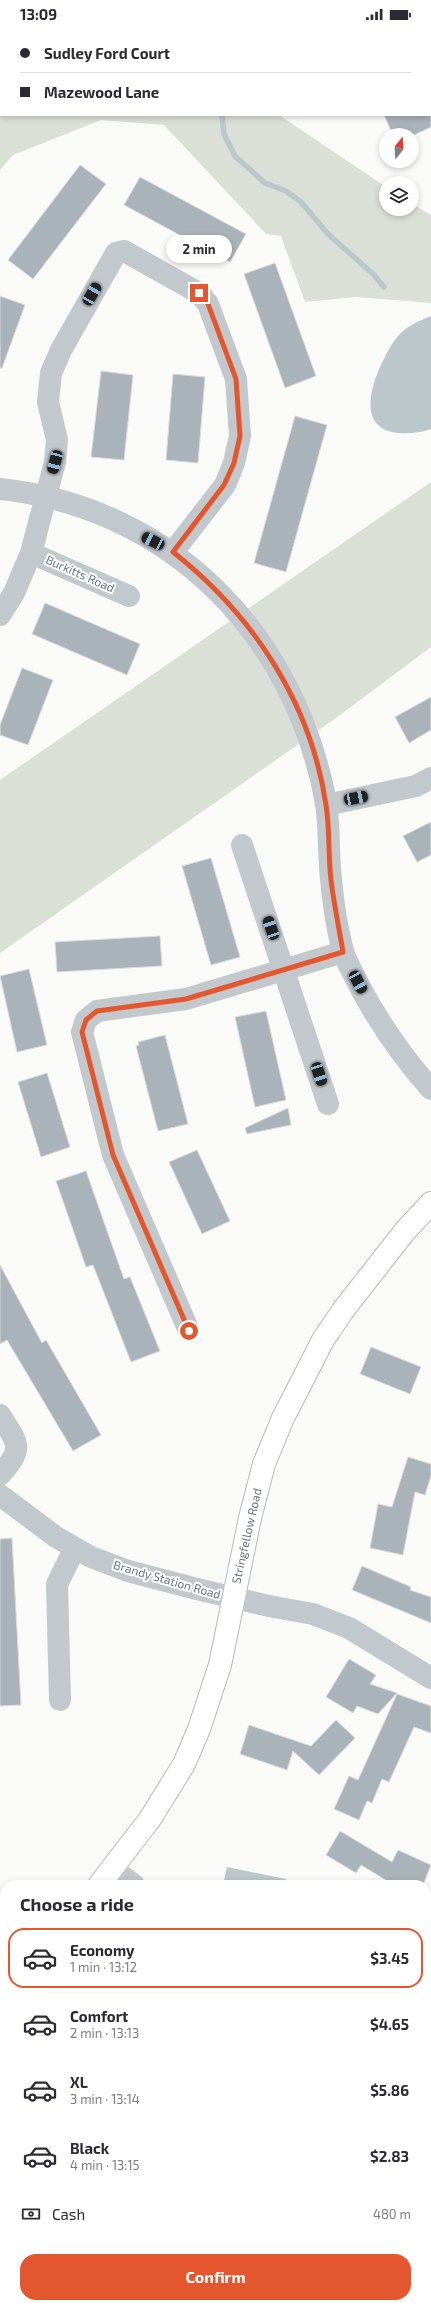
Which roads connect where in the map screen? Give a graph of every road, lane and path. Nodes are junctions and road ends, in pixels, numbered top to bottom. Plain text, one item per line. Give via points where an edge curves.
1 (0, 489) edge
2 (46, 496) junction
3 (173, 552) junction
4 (31, 553) junction
5 (129, 596) dead end
6 (0, 615) edge
7 (431, 778) edge
8 (326, 804) junction
9 (242, 846) dead end
10 (343, 952) junction
11 (285, 969) junction
12 (431, 1090) edge
13 (328, 1104) dead end
14 (431, 1203) edge
15 (189, 1331) dead end
16 (0, 1415) edge
17 (0, 1475) edge
18 (0, 1495) edge
19 (75, 1548) junction
20 (233, 1598) junction
21 (431, 1678) edge
22 (60, 1700) dead end
23 (113, 1869) junction
24 (103, 1880) edge
25 (127, 1880) edge

1 - 2 street
2 - 3 street via 114,521
2 - 3 street, Burkitts Road via 55,462 56,440 48,402 51,373 61,350 116,253 124,251 199,293 208,304 236,379 240,436 234,463 224,485
2 - 4 street, Burkitts Road
3 - 8 street via 232,606 266,649 281,673 314,753
4 - 5 street, Burkitts Road
4 - 6 street, Burkitts Road via 14,593
7 - 8 street via 416,786
8 - 10 street via 331,880
9 - 11 street
10 - 11 street
10 - 12 street via 390,1039
11 - 13 street
11 - 15 street via 186,999 97,1011 86,1020 82,1032 113,1155
14 - 20 main road, Stringfellow Road via 405,1231 344,1309 323,1340 283,1418 264,1464
16 - 17 street via 16,1441 17,1452 13,1461
18 - 19 street, Brandy Station Road via 44,1529
19 - 20 street, Brandy Station Road via 128,1571
19 - 22 street via 57,1584
20 - 21 street, Brandy Station Road via 313,1614 349,1628
20 - 23 main road, Stringfellow Road via 220,1665 199,1729 184,1764 150,1819
23 - 24 main road, Stringfellow Road
23 - 25 street

